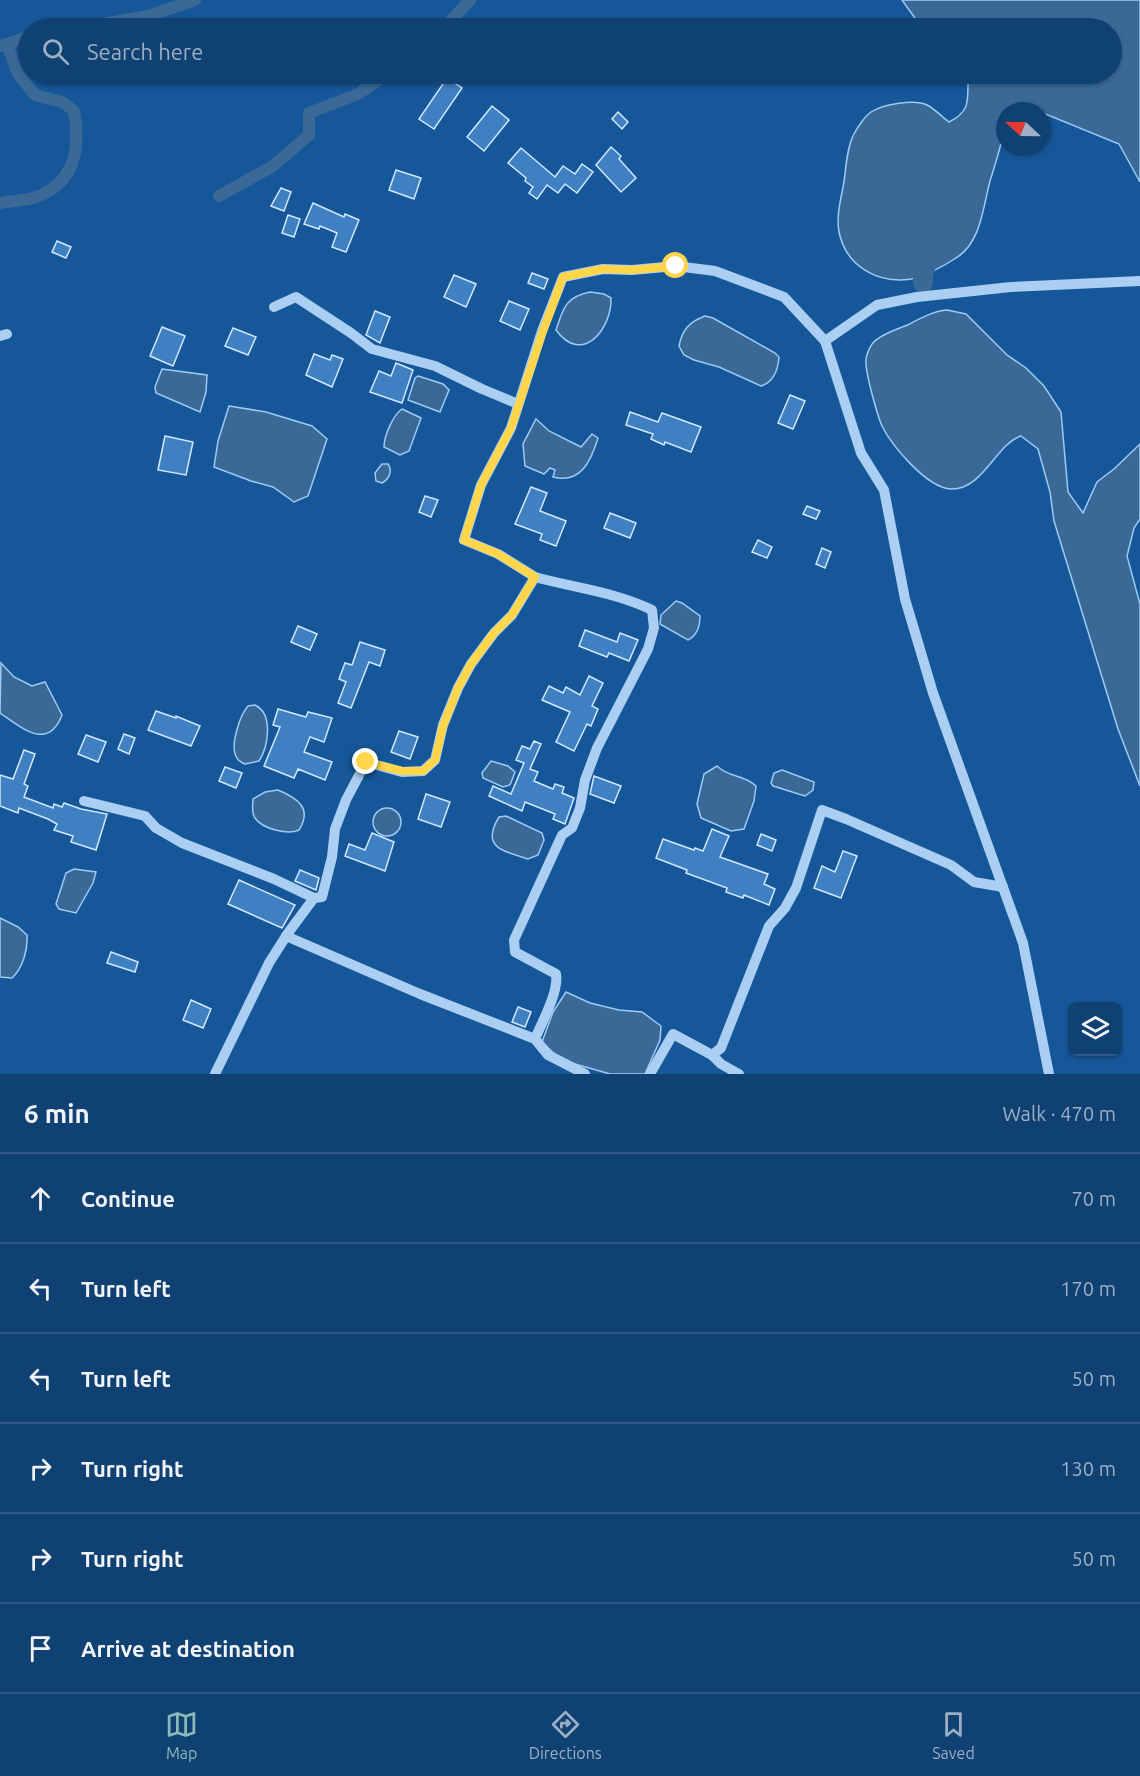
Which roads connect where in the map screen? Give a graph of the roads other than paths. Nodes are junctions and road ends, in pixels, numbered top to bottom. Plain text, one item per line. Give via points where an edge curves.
1 (1140, 281) edge
2 (274, 307) dead end
3 (825, 341) junction
4 (518, 404) junction
5 (535, 577) junction
6 (84, 801) dead end
7 (1003, 887) junction
8 (314, 898) junction
9 (286, 936) junction
10 (535, 1039) junction
11 (712, 1055) junction
12 (215, 1074) edge
13 (585, 1074) edge
14 (650, 1074) edge
15 (739, 1074) edge
16 (1049, 1074) edge

1 - 3 street via 1011,287 917,297 877,305
2 - 4 street via 296,297 372,349 435,366
3 - 4 street via 784,297 716,272 676,266 603,269 563,277
3 - 7 street via 861,453 884,490 905,599 933,693
4 - 5 street via 511,428 481,485 464,540 498,554
5 - 8 street via 512,615 467,672 443,726 435,760 423,771 402,771 366,762 335,829 322,897
5 - 10 street via 631,599 652,610 654,628 648,649 597,748 572,828 562,835 514,940 515,952 556,974 552,997
6 - 8 street via 145,816 156,828 182,843
7 - 11 street via 974,882 951,864 822,810 796,888 769,926 721,1048
7 - 16 street via 1023,943
8 - 9 street
9 - 10 street
9 - 12 street
10 - 13 street via 548,1055
11 - 14 street via 673,1034
11 - 15 street

